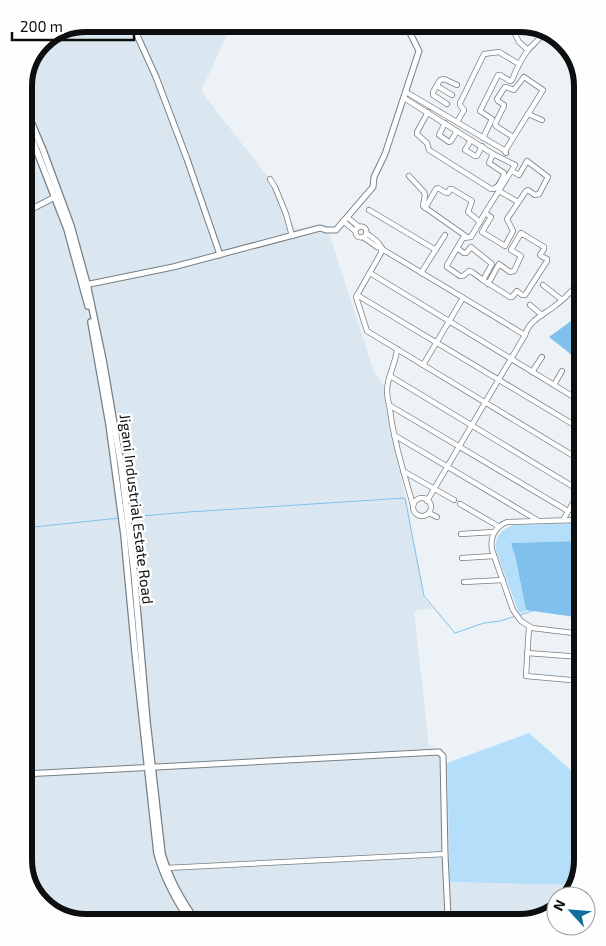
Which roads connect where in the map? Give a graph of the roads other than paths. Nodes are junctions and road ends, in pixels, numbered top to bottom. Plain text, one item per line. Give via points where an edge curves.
1 (136, 32) edge
2 (410, 33) edge
3 (514, 33) edge
4 (540, 37) edge
5 (528, 50) junction
6 (519, 64) junction
7 (457, 85) dead end
8 (437, 86) junction
9 (406, 92) junction
10 (452, 95) dead end
11 (404, 98) junction
12 (428, 105) junction
13 (426, 111) junction
14 (438, 111) junction
15 (528, 114) junction
16 (542, 120) dead end
17 (457, 122) junction
18 (445, 123) junction
19 (33, 126) edge
20 (465, 127) junction
21 (457, 131) junction
22 (462, 134) junction
23 (513, 137) junction
24 (483, 138) junction
25 (33, 139) edge
26 (471, 140) junction
27 (482, 146) junction
28 (505, 151) junction
29 (494, 154) junction
30 (503, 158) junction
31 (512, 171) junction
32 (409, 176) dead end
33 (270, 178) dead end
34 (499, 191) junction
35 (57, 196) junction
36 (518, 202) junction
37 (33, 208) edge
38 (426, 208) junction
39 (369, 210) dead end
40 (485, 213) junction
41 (345, 219) junction
42 (480, 222) junction
43 (357, 229) junction
44 (365, 235) junction
45 (292, 236) junction
46 (445, 236) dead end
47 (467, 237) junction
48 (505, 246) junction
49 (457, 248) junction
50 (382, 249) junction
51 (436, 250) junction
52 (511, 250) junction
53 (220, 255) junction
54 (370, 273) junction
55 (421, 273) junction
56 (483, 280) junction
57 (488, 284) junction
58 (84, 285) junction
59 (543, 285) dead end
60 (574, 288) edge
61 (357, 295) junction
62 (463, 298) junction
63 (562, 300) junction
64 (530, 305) dead end
65 (542, 315) junction
66 (449, 321) junction
67 (525, 335) junction
68 (436, 342) junction
69 (397, 349) junction
70 (542, 358) dead end
71 (511, 359) junction
72 (423, 365) junction
73 (562, 371) dead end
74 (532, 372) junction
75 (390, 376) junction
76 (499, 380) junction
77 (554, 385) junction
78 (574, 397) edge
79 (486, 402) junction
80 (389, 405) junction
81 (574, 425) edge
82 (394, 435) junction
83 (459, 447) junction
84 (574, 456) edge
85 (447, 467) junction
86 (404, 471) junction
87 (574, 485) edge
88 (434, 489) junction
89 (454, 500) dead end
90 (427, 501) junction
91 (574, 502) edge
92 (460, 504) dead end
93 (414, 505) junction
94 (568, 511) junction
95 (428, 512) junction
96 (437, 518) dead end
97 (536, 520) junction
98 (563, 520) junction
99 (574, 520) edge
100 (498, 526) junction
101 (494, 532) junction
102 (461, 534) dead end
103 (494, 556) junction
104 (462, 558) dead end
105 (503, 580) junction
106 (464, 582) dead end
107 (529, 627) junction
108 (574, 633) edge
109 (527, 653) junction
110 (574, 656) edge
111 (574, 680) edge
112 (150, 768) junction
113 (32, 774) edge
114 (445, 854) junction
115 (166, 868) junction
116 (185, 913) edge
117 (191, 913) edge
118 (448, 914) edge

1 - 53 street via 156,77
2 - 9 street via 419,51
3 - 5 street via 518,42
4 - 5 street
5 - 6 street
6 - 17 street via 499,52 484,54 460,103 464,110
6 - 24 street via 511,81 498,76 480,110 492,119
7 - 8 street via 444,79
8 - 10 street
8 - 14 street via 432,94 445,103
9 - 11 street
9 - 12 street
11 - 13 street
11 - 41 street via 373,187
12 - 13 street
12 - 14 street
13 - 18 street
13 - 29 street via 417,134 427,143 429,150 494,190 504,175 489,163
14 - 17 street
15 - 16 street
15 - 23 street
15 - 23 street via 543,90 524,77 514,90 505,87 497,99 504,106 495,124
17 - 20 street
18 - 21 street
18 - 21 street via 439,135 449,142
19 - 35 main road, Jigani Industrial Estate Road
20 - 22 street
20 - 24 street
21 - 22 street
22 - 26 street
23 - 28 street
24 - 28 street
25 - 35 main road, Jigani Industrial Estate Road
26 - 27 street
26 - 27 street via 466,150 475,156
27 - 29 street
28 - 30 street
29 - 30 street
30 - 31 street via 515,165
31 - 34 street
31 - 36 street via 519,174 527,161 548,177 539,194 527,190
32 - 38 street via 424,192 423,206
33 - 45 street
34 - 36 street
34 - 40 street
35 - 37 street
35 - 58 main road, Jigani Industrial Estate Road
36 - 48 street via 507,219 513,232
38 - 42 street via 438,188 445,193 452,189 472,201 468,212
38 - 47 street
39 - 51 street
40 - 42 street
40 - 48 street via 491,217 482,232
41 - 43 street
41 - 45 street via 336,230 320,228
42 - 47 street via 471,237
43 - 44 street via 365,228
43 - 44 street via 355,234 358,237
44 - 50 street via 380,244
45 - 53 street
46 - 51 street
47 - 49 street
48 - 52 street
49 - 56 street via 466,253 471,247 492,264
49 - 56 street via 447,267 460,276 469,271
50 - 54 street
50 - 55 street
51 - 55 street
52 - 57 street via 521,256 514,271 510,272 499,264
52 - 57 street via 521,233 544,247 540,256 547,259 524,295 518,290 510,297
53 - 58 street
54 - 61 street
54 - 66 street
55 - 62 street
56 - 57 street
58 - 112 main road, Jigani Industrial Estate Road via 134,572
59 - 63 street
60 - 63 street
61 - 68 street
61 - 69 street via 367,331
62 - 66 street
62 - 67 street
63 - 65 street
64 - 65 street
65 - 67 street via 531,323
66 - 68 street
66 - 71 street
67 - 71 street
68 - 72 street
68 - 76 street
69 - 72 street
69 - 75 street
70 - 74 street
71 - 74 street
71 - 76 street
72 - 79 street
73 - 77 street
74 - 77 street
75 - 80 street via 387,389
75 - 87 street
76 - 79 street
76 - 81 street
77 - 78 street
79 - 83 street
79 - 84 street
80 - 82 street
80 - 83 street
82 - 85 street
82 - 86 street
83 - 85 street
83 - 94 street
85 - 88 street
85 - 97 street
86 - 88 street
86 - 93 street
88 - 89 street
88 - 90 street
90 - 93 street via 420,499
90 - 95 street via 430,505
91 - 94 street
92 - 100 street
93 - 95 street via 418,516
94 - 98 street
95 - 96 street
97 - 98 street
97 - 100 street via 510,521
98 - 99 street
100 - 101 street
101 - 102 street
101 - 103 street via 491,542
103 - 104 street
103 - 105 street
105 - 106 street
105 - 107 street via 513,610
107 - 108 street
107 - 109 street
109 - 110 street
109 - 111 street via 526,676
112 - 113 street
112 - 114 street via 439,752 443,756
112 - 115 main road, Jigani Industrial Estate Road
112 - 116 main road, Jigani Industrial Estate Road via 161,869
114 - 115 street
114 - 118 street
115 - 117 main road, Jigani Industrial Estate Road via 172,884

